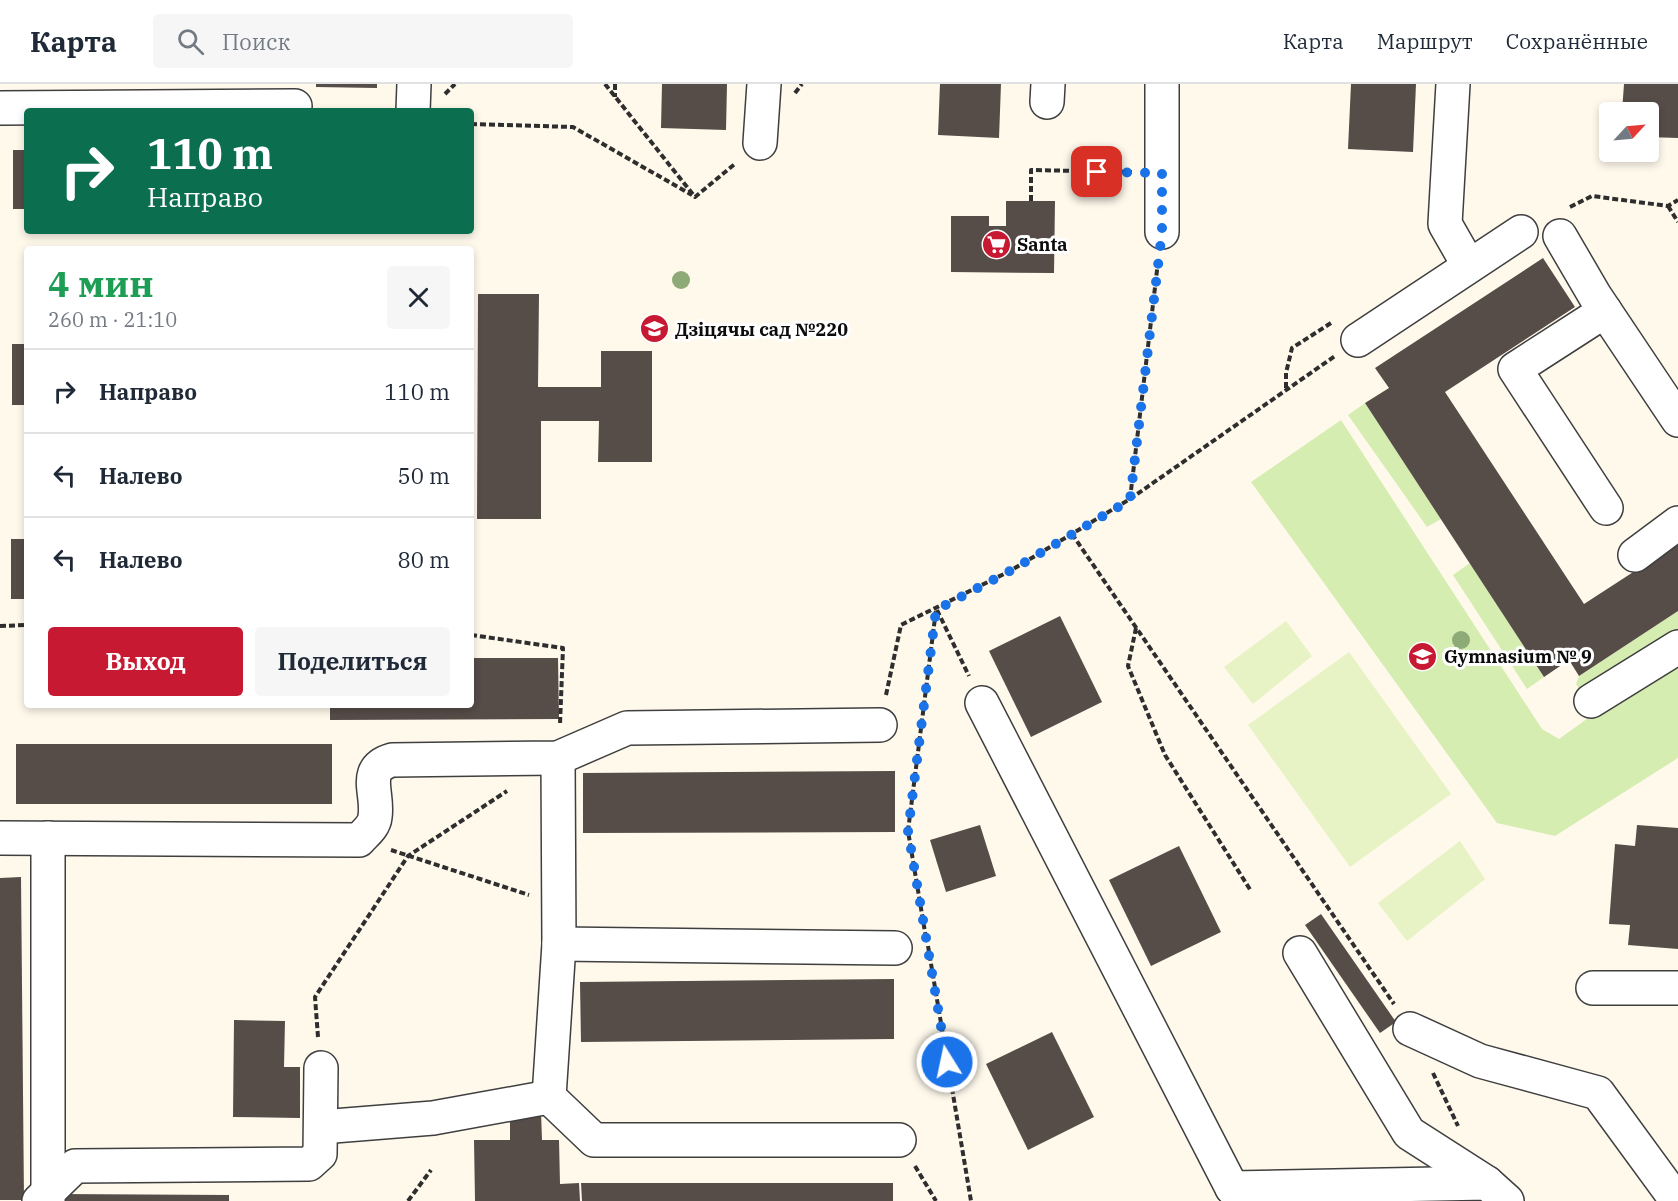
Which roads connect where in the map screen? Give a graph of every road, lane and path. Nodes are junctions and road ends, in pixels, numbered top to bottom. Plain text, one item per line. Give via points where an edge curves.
1 (414, 84) edge
2 (605, 84) edge
3 (615, 84) edge
4 (802, 84) edge
5 (1162, 84) edge
6 (1453, 84) edge
7 (777, 92) edge
8 (64, 97) edge
9 (615, 98) junction
10 (295, 106) dead end
11 (0, 108) edge
12 (413, 108) edge
13 (474, 124) edge
14 (760, 143) joint
15 (1162, 173) junction
16 (695, 197) junction
17 (1678, 200) edge
18 (1031, 201) dead end
19 (1581, 201) dead end
20 (1668, 206) junction
21 (1678, 222) edge
22 (1162, 232) joint
23 (1521, 232) dead end
24 (1560, 236) dead end
25 (1469, 266) junction
26 (1605, 311) junction
27 (1358, 340) joint
28 (1678, 420) edge
29 (1130, 500) junction
30 (1606, 508) dead end
31 (1678, 523) edge
32 (1072, 534) junction
33 (1635, 555) dead end
34 (936, 610) junction
35 (24, 625) edge
36 (0, 626) edge
37 (1136, 627) junction
38 (474, 635) edge
39 (1678, 647) edge
40 (1591, 701) dead end
41 (982, 703) joint
42 (880, 725) joint
43 (558, 758) junction
44 (508, 790) dead end
45 (0, 838) edge
46 (48, 838) junction
47 (359, 840) junction
48 (408, 856) junction
49 (1251, 891) dead end
50 (558, 904) junction
51 (559, 944) junction
52 (895, 948) dead end
53 (1300, 952) dead end
54 (1593, 988) dead end
55 (1678, 988) edge
56 (1410, 1029) joint
57 (321, 1068) joint
58 (1431, 1070) dead end
59 (549, 1097) junction
60 (321, 1127) junction
61 (1461, 1132) dead end
62 (899, 1140) joint
63 (431, 1170) dead end
64 (1497, 1192) edge
65 (1229, 1195) edge
66 (45, 1198) edge
67 (408, 1201) edge
68 (936, 1201) edge
69 (971, 1201) edge
70 (1677, 1201) edge

1 - 12 lane
2 - 9 path
3 - 9 path
4 - 7 path
5 - 15 lane
6 - 25 lane via 1445,224
7 - 14 lane
8 - 10 lane
8 - 11 lane
9 - 16 path
13 - 16 path via 573,127
14 - 16 path
15 - 18 path via 1031,170
15 - 22 lane
17 - 20 path
19 - 20 path via 1592,196
20 - 21 path
22 - 29 path
23 - 25 lane
24 - 26 lane
25 - 27 lane
26 - 28 lane
26 - 30 lane via 1515,369
27 - 29 path
29 - 32 path
31 - 33 lane
32 - 34 path
32 - 37 path
34 - 41 path
34 - 42 path via 901,625
34 - 69 path via 908,831
35 - 36 path
37 - 49 path via 1128,666 1166,755
37 - 56 path
38 - 43 path via 563,648
39 - 40 lane
41 - 65 lane
42 - 43 lane via 627,728
43 - 47 lane via 381,763 373,774 376,816
43 - 50 lane
44 - 48 path
45 - 46 lane
46 - 47 lane
46 - 66 lane
47 - 48 path
48 - 50 path
48 - 57 path via 315,997
50 - 51 lane
51 - 52 lane
51 - 59 lane
53 - 64 lane via 1408,1133
54 - 55 lane
56 - 70 lane via 1480,1061 1598,1094
57 - 60 lane
58 - 61 path
59 - 60 lane via 433,1118
59 - 62 lane via 594,1140
60 - 66 lane via 320,1154 309,1164 75,1166
62 - 68 path
63 - 67 path
64 - 65 lane

